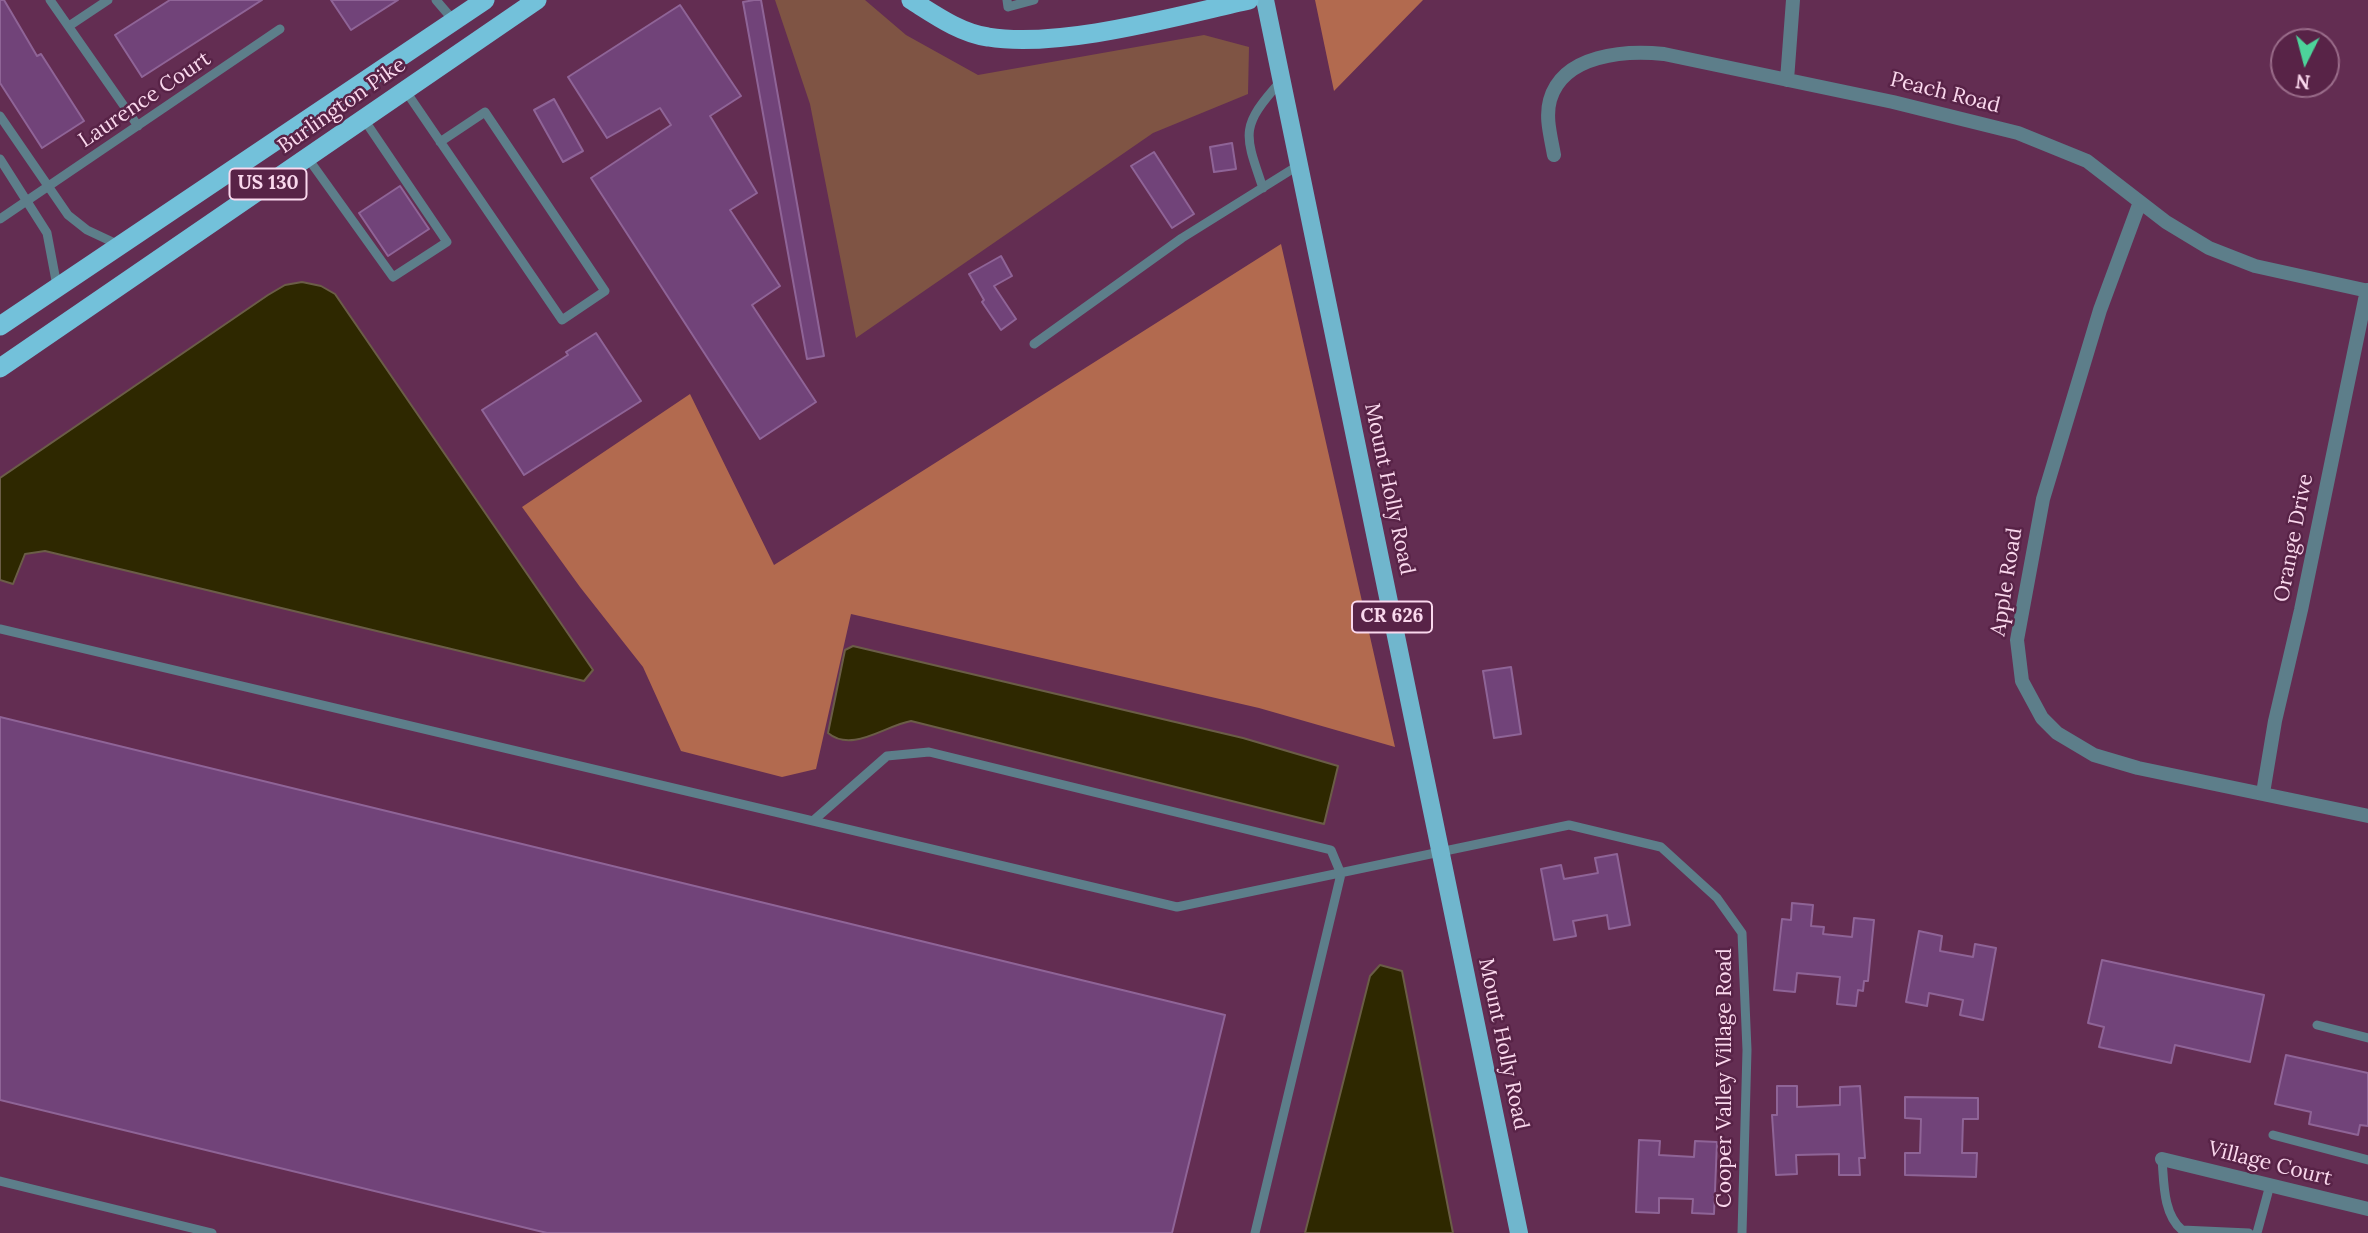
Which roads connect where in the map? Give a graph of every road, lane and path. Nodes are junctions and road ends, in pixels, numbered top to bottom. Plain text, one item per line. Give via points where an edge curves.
1 (50, 0) edge
2 (108, 0) edge
3 (436, 0) edge
4 (485, 0) edge
5 (537, 0) edge
6 (911, 0) edge
7 (1007, 0) edge
8 (1034, 0) edge
9 (1250, 0) edge
10 (1265, 0) edge
11 (1793, 0) edge
12 (454, 21) junction
13 (69, 26) junction
14 (280, 29) dead end
15 (1787, 80) junction
16 (1282, 81) junction
17 (405, 90) junction
18 (0, 116) edge
19 (363, 118) junction
20 (138, 126) junction
21 (440, 142) junction
22 (1554, 155) dead end
23 (307, 157) junction
24 (0, 159) edge
25 (1299, 166) junction
26 (48, 187) junction
27 (1263, 188) junction
28 (28, 200) junction
29 (2140, 202) junction
30 (0, 219) edge
31 (121, 246) junction
32 (58, 287) junction
33 (2367, 291) edge
34 (0, 326) edge
35 (1034, 344) dead end
36 (0, 368) edge
37 (0, 629) edge
38 (2263, 793) junction
39 (2368, 816) edge
40 (814, 820) junction
41 (1440, 851) junction
42 (1341, 874) junction
43 (2317, 1025) dead end
44 (2368, 1038) edge
45 (2273, 1135) dead end
46 (2162, 1159) joint
47 (2368, 1160) edge
48 (0, 1181) edge
49 (2270, 1185) junction
50 (2368, 1209) edge
51 (212, 1233) edge
52 (1255, 1233) edge
53 (1519, 1233) edge
54 (1742, 1233) edge
55 (2249, 1233) edge
56 (2257, 1233) edge

1 - 13 lane
2 - 13 lane
3 - 12 lane
4 - 12 highway, Burlington Pike / US 130
5 - 17 highway, Burlington Pike / US 130
6 - 9 highway via 958,27 986,37 1016,40 1078,35
7 - 8 lane via 1008,6
10 - 16 main road, Mount Holly Road / CR 626
11 - 15 street
12 - 31 highway, Burlington Pike / US 130
13 - 20 lane
14 - 20 lane, Laurence Court
15 - 22 street, Peach Road via 1664,54 1601,57 1583,63 1557,85 1548,115
15 - 29 street, Peach Road via 1969,119 2041,141 2087,161
16 - 25 main road, Mount Holly Road / CR 626
16 - 27 lane via 1258,107 1248,127 1248,145
17 - 19 highway, Burlington Pike / US 130
17 - 21 lane
18 - 26 lane
19 - 23 highway, Burlington Pike / US 130
19 - 23 lane via 447,242 393,277
20 - 26 lane, Laurence Court
21 - 21 lane via 562,320 605,291 485,111
23 - 36 highway, Burlington Pike / US 130
24 - 28 lane
25 - 27 lane
25 - 41 main road, Mount Holly Road / CR 626
26 - 28 lane, Laurence Court
26 - 31 lane via 79,225
27 - 35 lane via 1182,238
28 - 30 lane, Laurence Court
28 - 32 lane via 47,233
29 - 33 street, Peach Road via 2186,236 2255,266
29 - 38 street, Apple Road via 2112,273 2052,465 2023,595 2017,662 2042,718 2074,745 2138,768
31 - 32 highway, Burlington Pike / US 130
32 - 34 highway, Burlington Pike / US 130
33 - 38 street, Orange Drive
37 - 40 lane, Cooper Valley Village Road
38 - 39 street, Apple Road
40 - 42 lane, Cooper Valley Village Road via 1177,907
40 - 42 lane via 887,756 929,752 1331,850
41 - 42 lane, Cooper Valley Village Road
41 - 53 main road, Mount Holly Road / CR 626
41 - 54 lane, Cooper Valley Village Road via 1569,825 1661,846 1717,898 1742,933 1747,1050
42 - 52 lane
43 - 44 lane
45 - 47 lane
46 - 49 street, Village Court
46 - 55 lane via 2166,1199 2174,1223 2182,1230
48 - 51 lane
49 - 50 street, Village Court
49 - 56 lane

